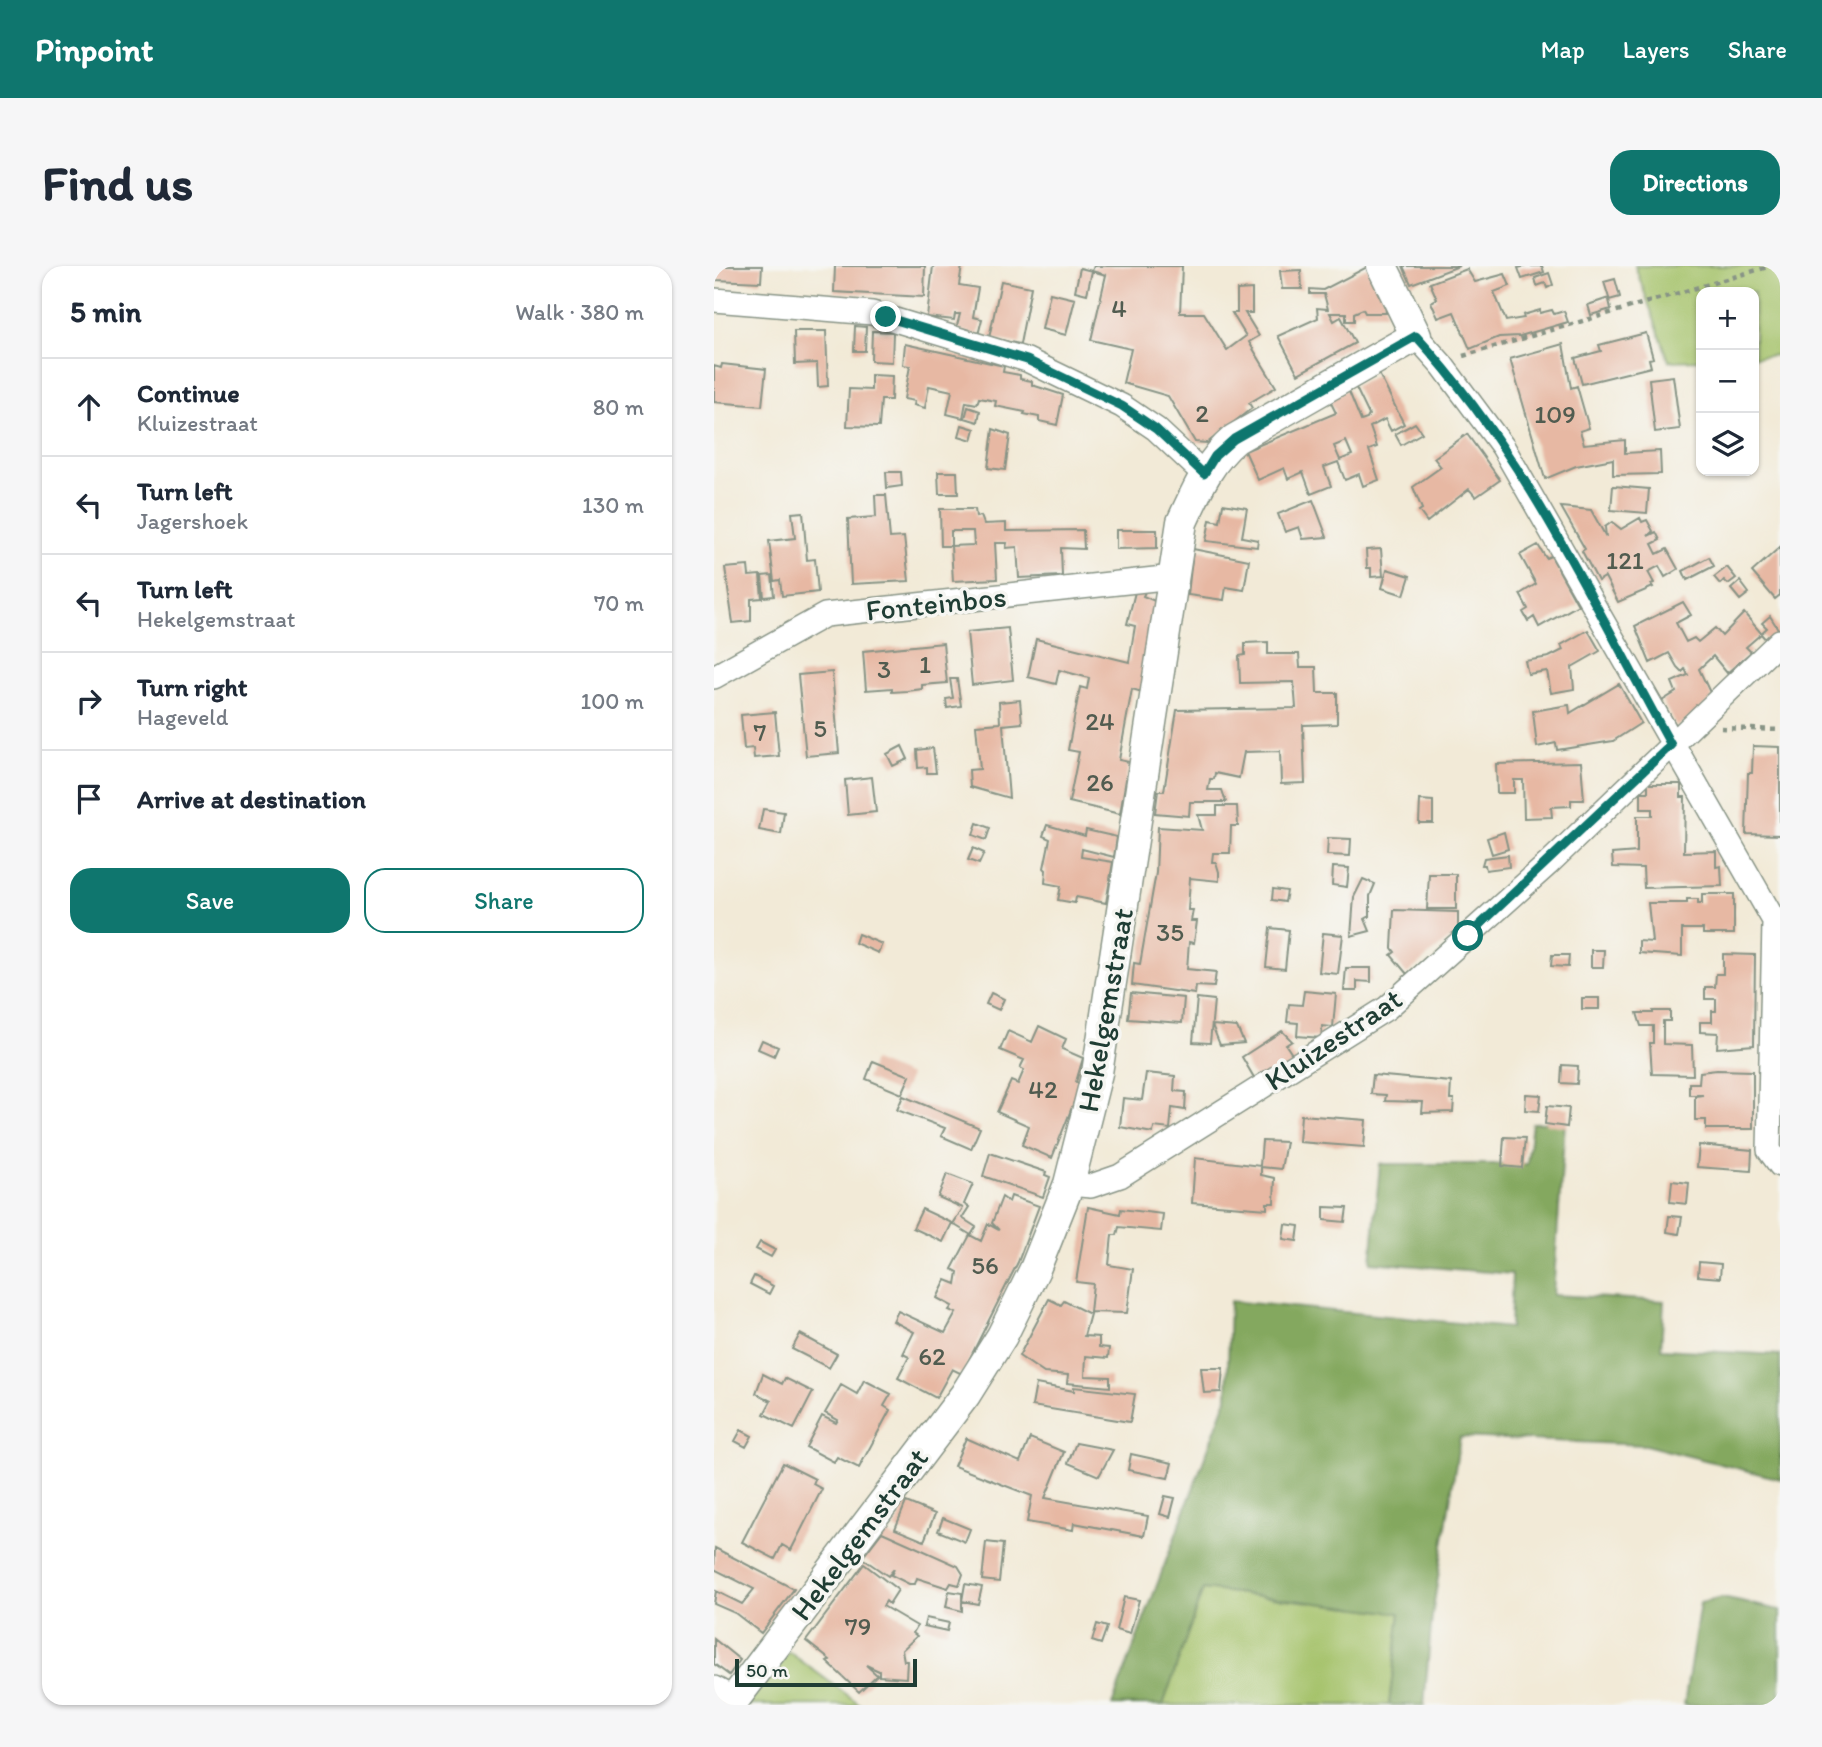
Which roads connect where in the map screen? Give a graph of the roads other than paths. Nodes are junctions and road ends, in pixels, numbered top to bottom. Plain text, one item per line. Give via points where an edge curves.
1 (1382, 266) edge
2 (714, 300) edge
3 (1416, 336) junction
4 (1204, 474) junction
5 (1173, 577) junction
6 (1780, 641) edge
7 (714, 677) edge
8 (1671, 745) junction
9 (1777, 926) edge
10 (1780, 1166) edge
11 (1069, 1184) junction
12 (726, 1697) edge

1 - 3 street
2 - 4 street via 872,313 1027,360 1122,406 1156,429
3 - 4 street, Hekelgemstraat via 1234,439
3 - 8 street via 1503,447
4 - 5 street, Hekelgemstraat via 1182,522
5 - 7 street, Fonteinbos via 825,615
5 - 11 street, Hekelgemstraat via 1097,1073
6 - 8 street, Kluizestraat
8 - 9 street
8 - 11 street, Kluizestraat via 1387,1009 1120,1176 1091,1186
9 - 10 street via 1769,1150
11 - 12 street, Hekelgemstraat via 1002,1336 965,1395

